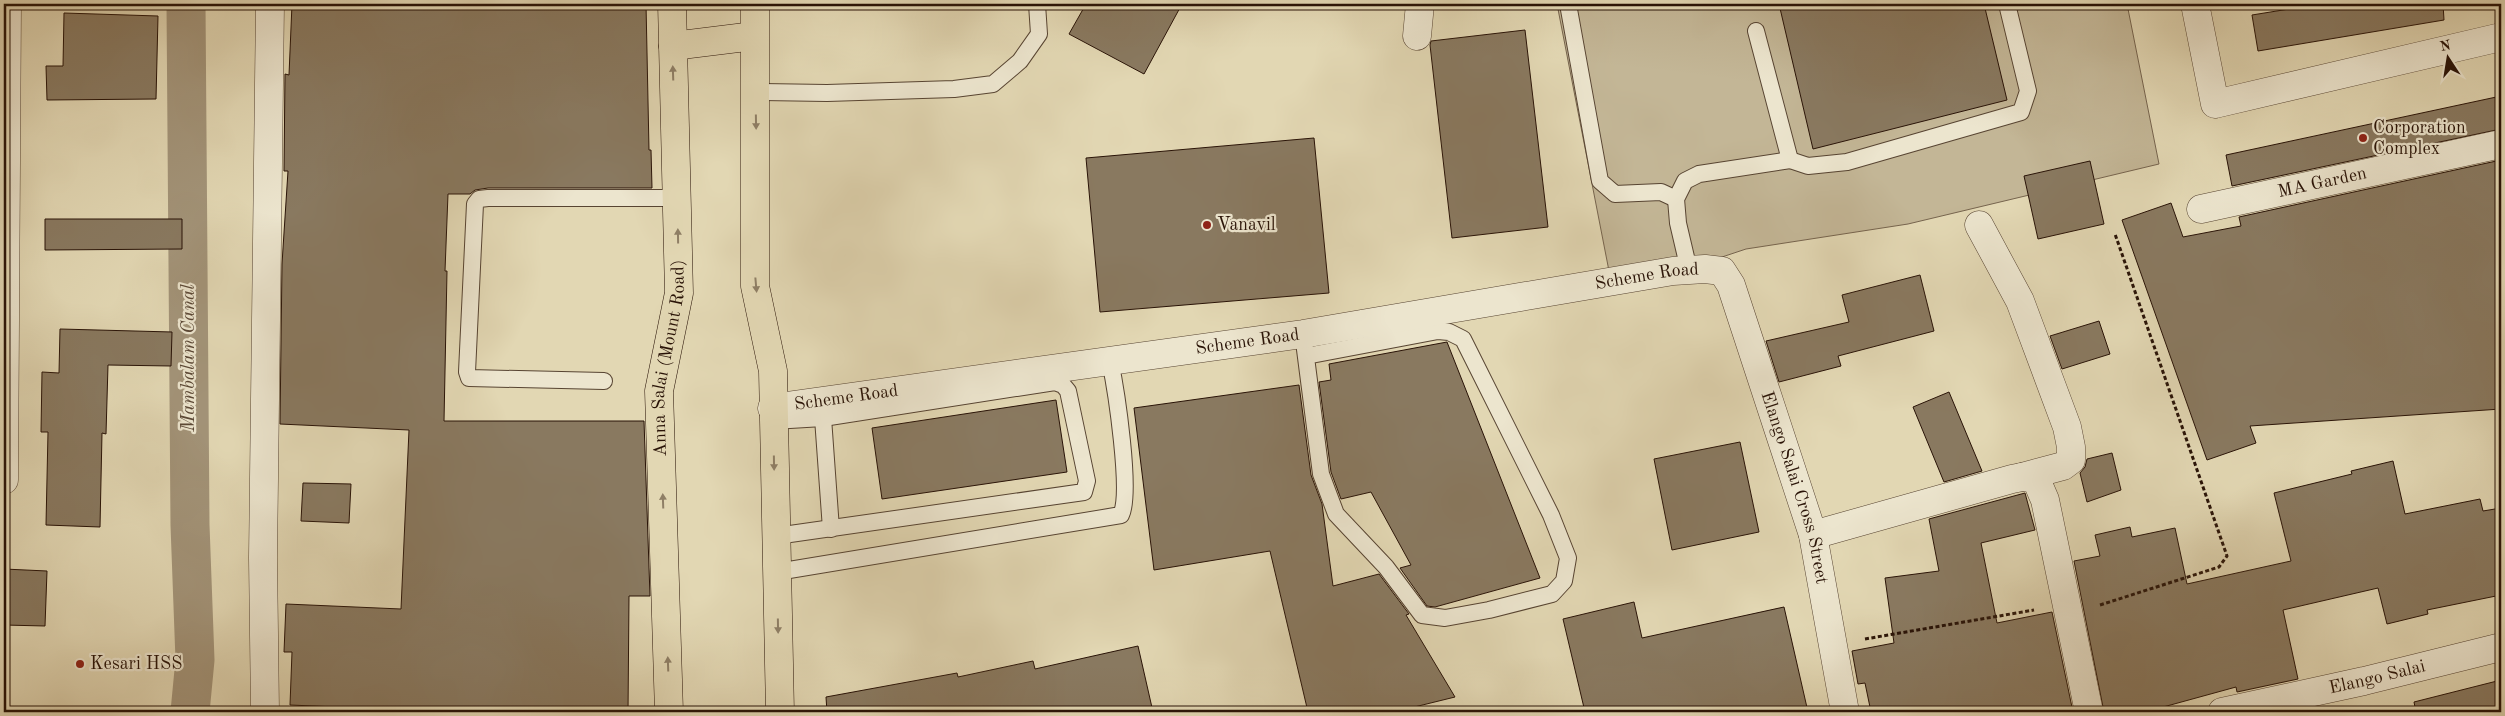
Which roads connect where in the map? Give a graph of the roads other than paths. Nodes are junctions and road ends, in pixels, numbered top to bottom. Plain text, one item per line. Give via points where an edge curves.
1 (7, 4) edge
2 (270, 4) edge
3 (672, 4) edge
4 (755, 4) edge
5 (1038, 4) edge
6 (1420, 4) edge
7 (1568, 4) edge
8 (2007, 4) edge
9 (2195, 4) edge
10 (1756, 30) dead end
11 (754, 36) junction
12 (1417, 36) dead end
13 (2501, 37) edge
14 (673, 46) junction
15 (756, 92) junction
16 (2501, 144) edge
17 (1790, 160) junction
18 (677, 198) junction
19 (1676, 199) junction
20 (2201, 209) dead end
21 (1979, 225) dead end
22 (1689, 270) junction
23 (1722, 271) joint
24 (1304, 345) junction
25 (1110, 361) junction
26 (604, 381) dead end
27 (773, 414) junction
28 (823, 418) junction
29 (2022, 477) junction
30 (4, 480) edge
31 (831, 529) junction
32 (1813, 534) junction
33 (776, 536) junction
34 (776, 572) junction
35 (2501, 647) edge
36 (265, 712) edge
37 (669, 712) edge
38 (780, 712) edge
39 (1845, 712) edge
40 (2088, 712) edge
41 (2222, 712) edge

1 - 30 street
2 - 36 street via 263,558
3 - 14 main road, Anna Salai (Mount Road)
4 - 11 main road
5 - 15 lane via 1039,34 1020,61 993,84 944,89
6 - 12 street
7 - 19 lane via 1600,181 1615,194 1661,192
8 - 17 lane via 2028,91 2021,112 1847,162 1808,166
9 - 13 street via 2215,104
10 - 17 lane
11 - 14 main road
11 - 15 main road
18 -> 14 main road, Anna Salai (Mount Road)
15 -> 27 main road via 755,286 773,372
16 - 20 street, MA Garden
17 - 19 lane via 1699,174 1685,181
18 - 26 lane via 488,198 479,199 476,204 469,378
37 -> 18 main road, Anna Salai (Mount Road) via 659,391 679,292
19 - 22 lane
21 - 29 street via 2020,301 2067,427 2071,447 2071,460 2063,466
22 - 23 street, Scheme Road
22 - 24 street, Scheme Road
23 - 32 street, Elango Salai Cross Street via 1731,285
24 - 24 lane via 1321,474 1336,514 1386,567 1422,615 1445,618 1552,594 1564,581 1568,558 1551,515 1463,339 1438,331
24 - 25 street, Scheme Road
25 - 27 street, Scheme Road
25 - 34 lane via 1119,411 1125,501 1121,515
27 - 28 lane
27 -> 33 main road
28 - 31 lane
28 - 31 lane via 1055,382 1068,392 1087,481 1084,492
29 - 32 street
29 - 40 street via 2036,479 2041,487
31 - 33 lane
32 - 39 street, Elango Salai Cross Street
33 - 34 main road
34 -> 38 main road
35 - 41 street, Elango Salai via 2364,682

